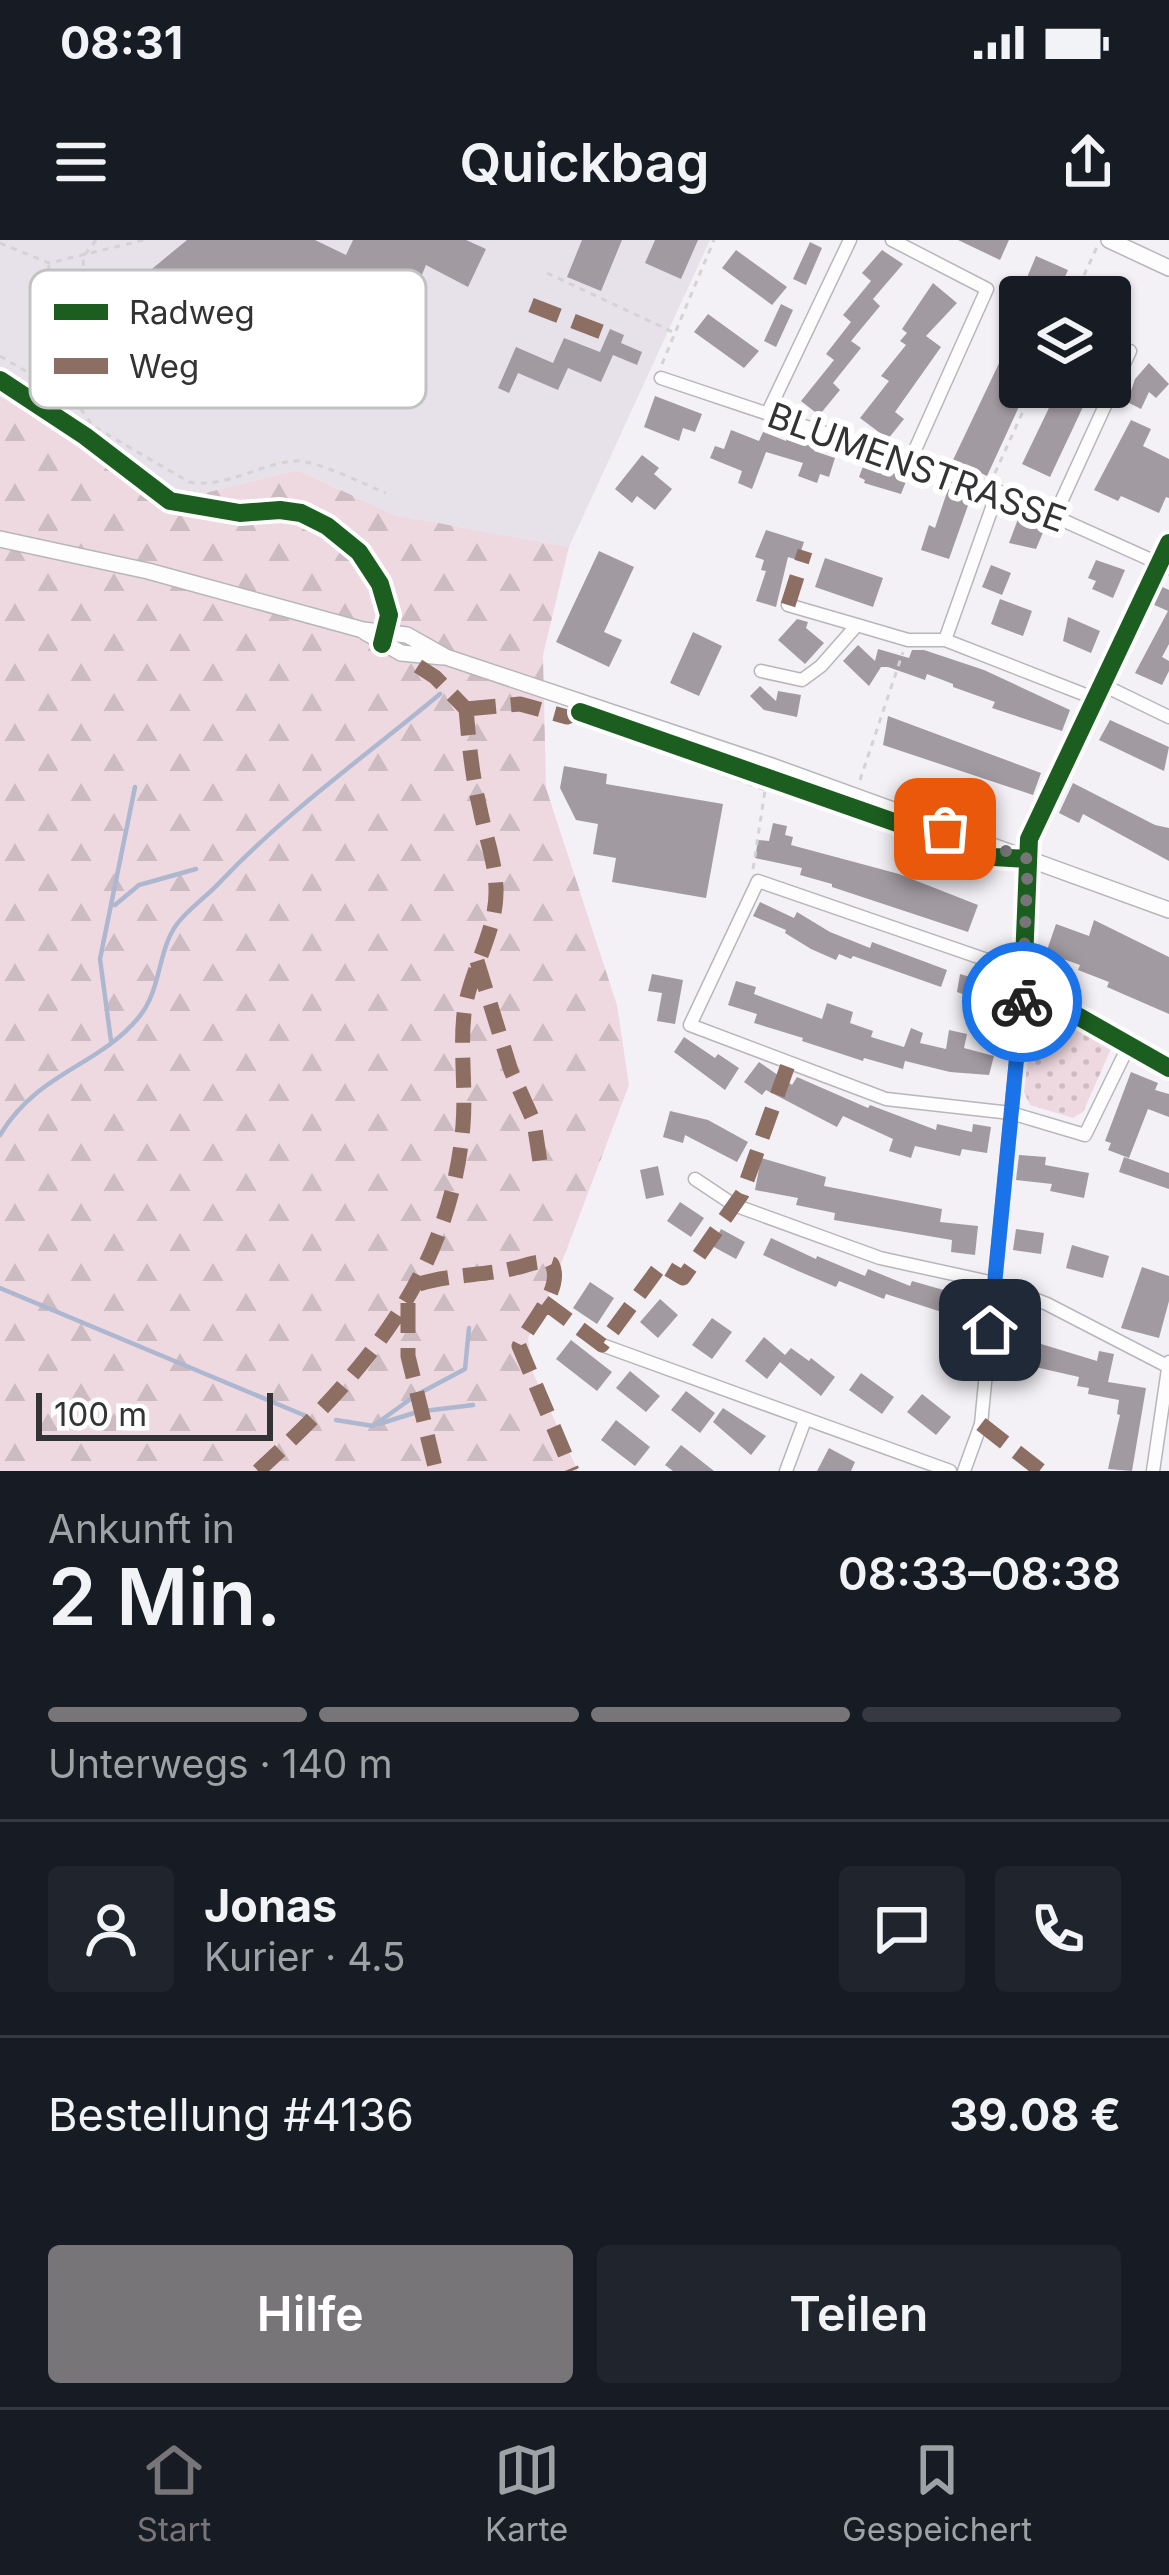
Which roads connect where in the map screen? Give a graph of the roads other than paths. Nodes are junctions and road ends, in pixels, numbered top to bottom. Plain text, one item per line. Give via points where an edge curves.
1 (850, 240) edge
2 (892, 240) edge
3 (1109, 240) edge
4 (1169, 268) edge
5 (661, 378) road end
6 (1104, 408) edge
7 (768, 412) junction
8 (910, 461) junction
9 (993, 489) junction
10 (1055, 515) junction
11 (0, 539) edge
12 (1169, 543) edge
13 (1164, 565) edge
14 (788, 604) dead end
15 (857, 625) junction
16 (945, 640) junction
17 (760, 671) dead end
18 (1100, 692) junction
19 (1169, 717) edge
20 (1028, 859) junction
21 (1169, 910) edge
22 (1024, 979) junction
23 (1129, 1045) junction
24 (1169, 1068) edge
25 (1011, 1114) junction
26 (695, 1179) dead end
27 (994, 1283) junction
28 (602, 1345) dead end
29 (1168, 1365) edge
30 (806, 1420) junction
31 (787, 1471) edge
32 (950, 1471) edge
33 (964, 1471) edge
34 (1153, 1471) edge

1 - 7 street
2 - 8 street via 987,289
3 - 4 street
5 - 7 street, BLUMENSTRASSE
6 - 10 street
7 - 8 street, BLUMENSTRASSE
8 - 9 street, BLUMENSTRASSE
9 - 10 street, BLUMENSTRASSE
9 - 16 street
10 - 13 street, BLUMENSTRASSE
11 - 20 street via 406,634 446,657
12 - 13 street
13 - 18 street
14 - 15 street
15 - 16 street via 908,640
15 - 17 street via 813,675 791,680
16 - 18 street
18 - 19 street
18 - 20 street via 1029,839
20 - 21 street
20 - 22 street
22 - 23 street
22 - 25 street
22 - 25 street via 758,881 690,1025 886,1099
23 - 24 street
23 - 25 street via 1085,1136
25 - 27 street
26 - 27 street via 734,1205 880,1258
27 - 29 street
27 - 33 street via 980,1424
28 - 30 street
29 - 34 street
30 - 31 street
30 - 32 street

